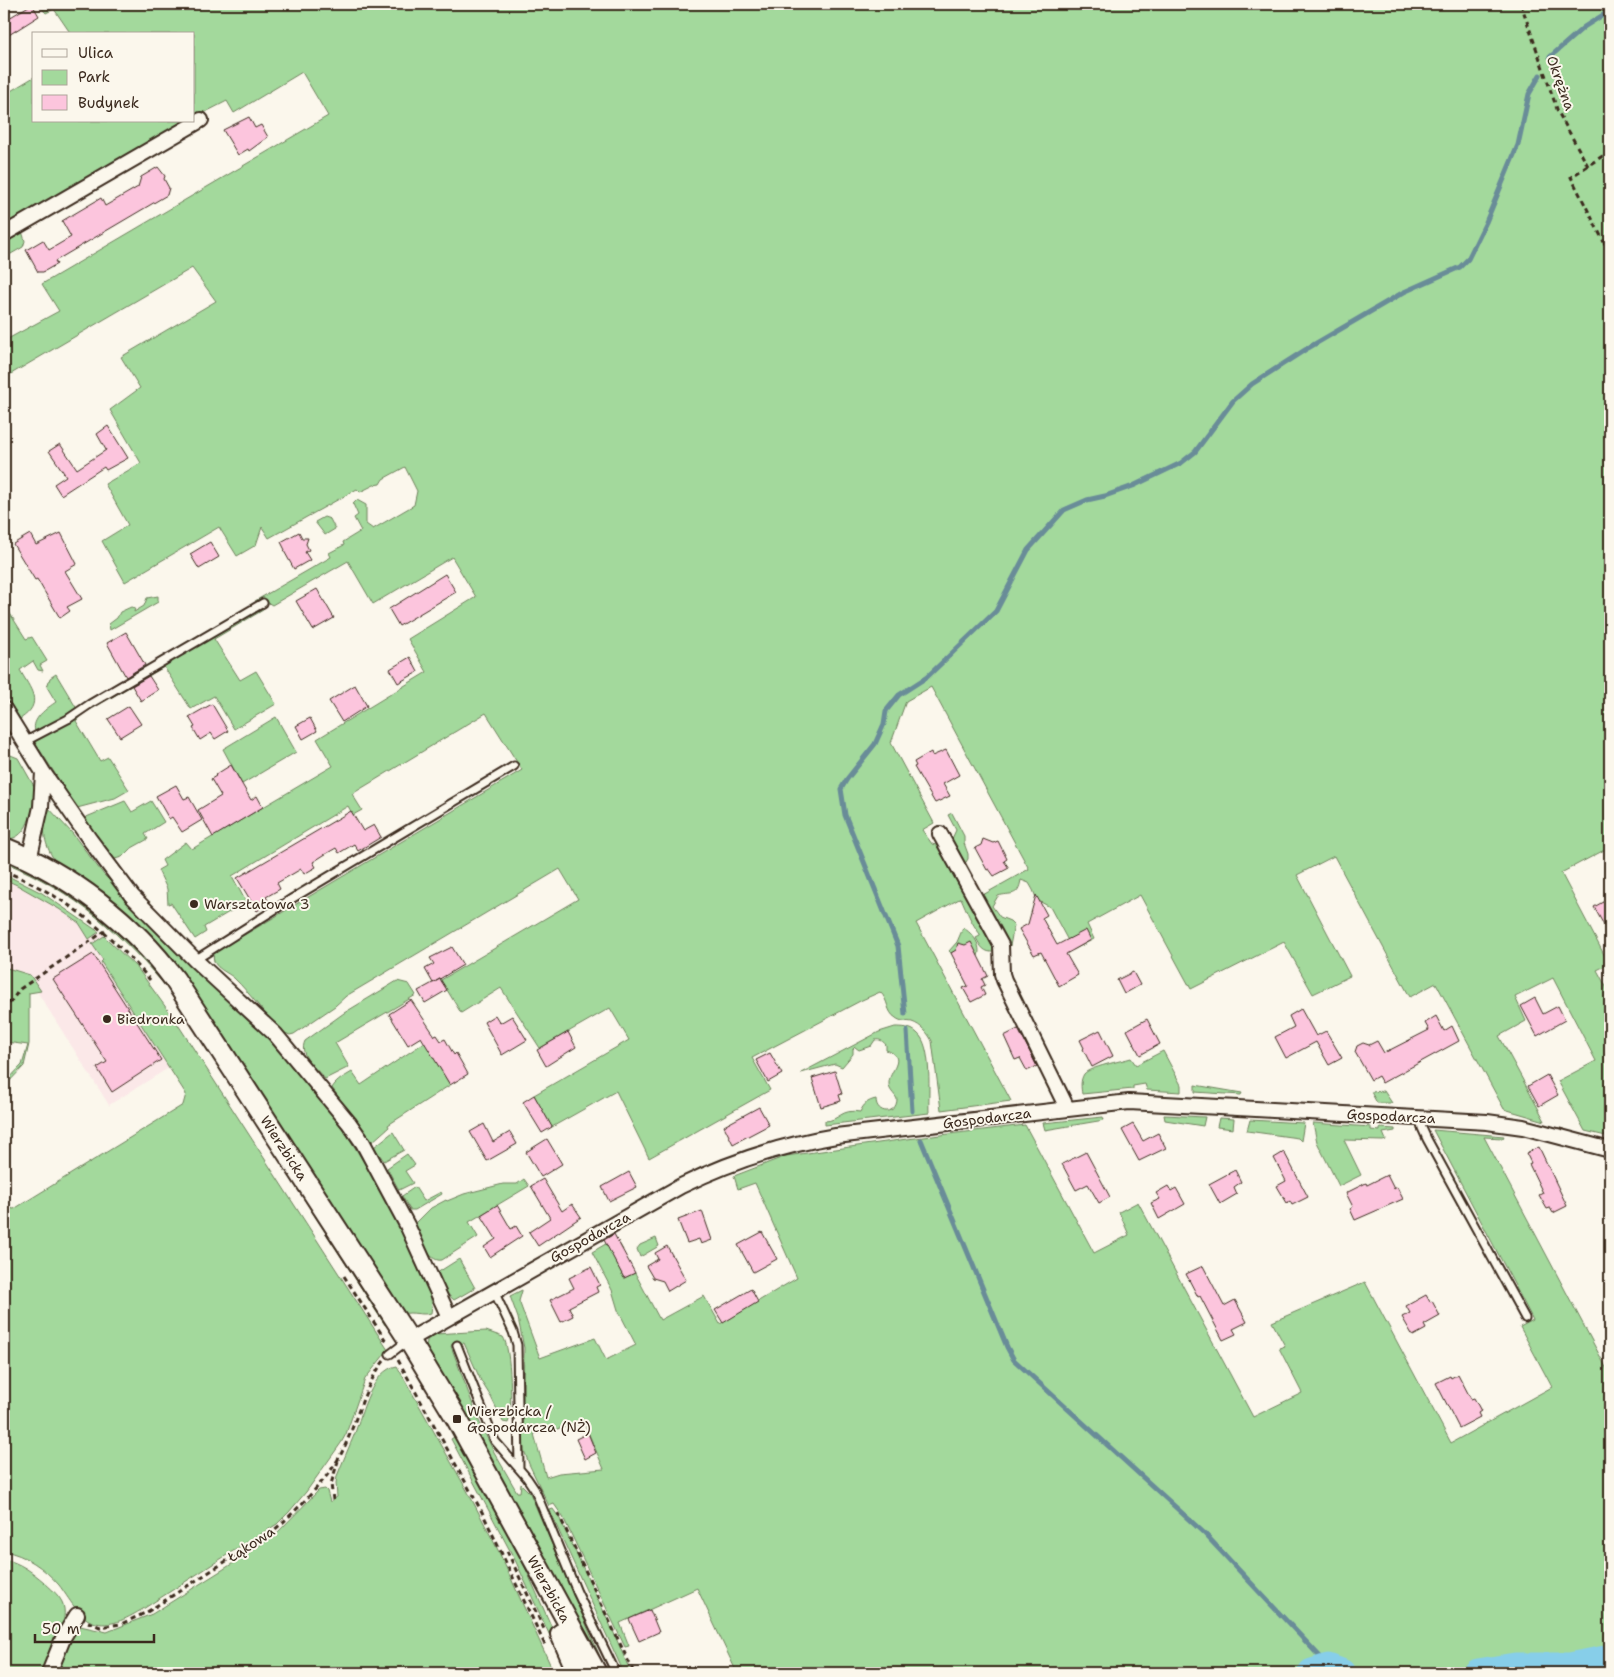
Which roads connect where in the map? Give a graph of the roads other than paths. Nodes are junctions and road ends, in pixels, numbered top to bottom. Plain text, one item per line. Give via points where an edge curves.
1 (201, 120) dead end
2 (4, 234) edge
3 (263, 603) dead end
4 (4, 710) edge
5 (24, 742) junction
6 (514, 766) dead end
7 (43, 772) junction
8 (940, 834) dead end
9 (4, 848) edge
10 (30, 860) junction
11 (195, 960) junction
12 (1067, 1108) junction
13 (1420, 1118) junction
14 (1610, 1150) edge
15 (494, 1291) junction
16 (449, 1317) junction
17 (1525, 1318) dead end
18 (457, 1345) dead end
19 (397, 1348) junction
20 (519, 1468) junction
21 (503, 1505) junction
22 (77, 1615) road end
23 (49, 1673) edge
24 (578, 1673) edge
25 (596, 1673) edge
26 (616, 1673) edge

1 - 2 street
3 - 5 lane
4 - 5 street
5 - 7 street
6 - 11 lane
7 - 10 street via 43,798
7 - 11 street via 126,889
8 - 12 street via 1001,944 1004,980
9 - 10 street, Wierzbicka
10 - 19 street, Wierzbicka via 99,903 163,964 193,1006
11 - 16 street via 275,1034 350,1123 407,1225
12 - 13 street, Gospodarcza via 1129,1102
12 - 15 street, Gospodarcza via 867,1131 773,1149 682,1186
13 - 14 street, Gospodarcza via 1523,1127
13 - 17 lane via 1427,1139
15 - 16 street, Gospodarcza
15 - 20 lane via 516,1345
16 - 19 street, Gospodarcza
18 - 20 lane via 495,1441
19 - 21 street, Wierzbicka via 456,1419
20 - 26 lane via 530,1482
21 - 24 street, Wierzbicka
21 - 25 street, Wierzbicka
22 - 23 street via 64,1636

